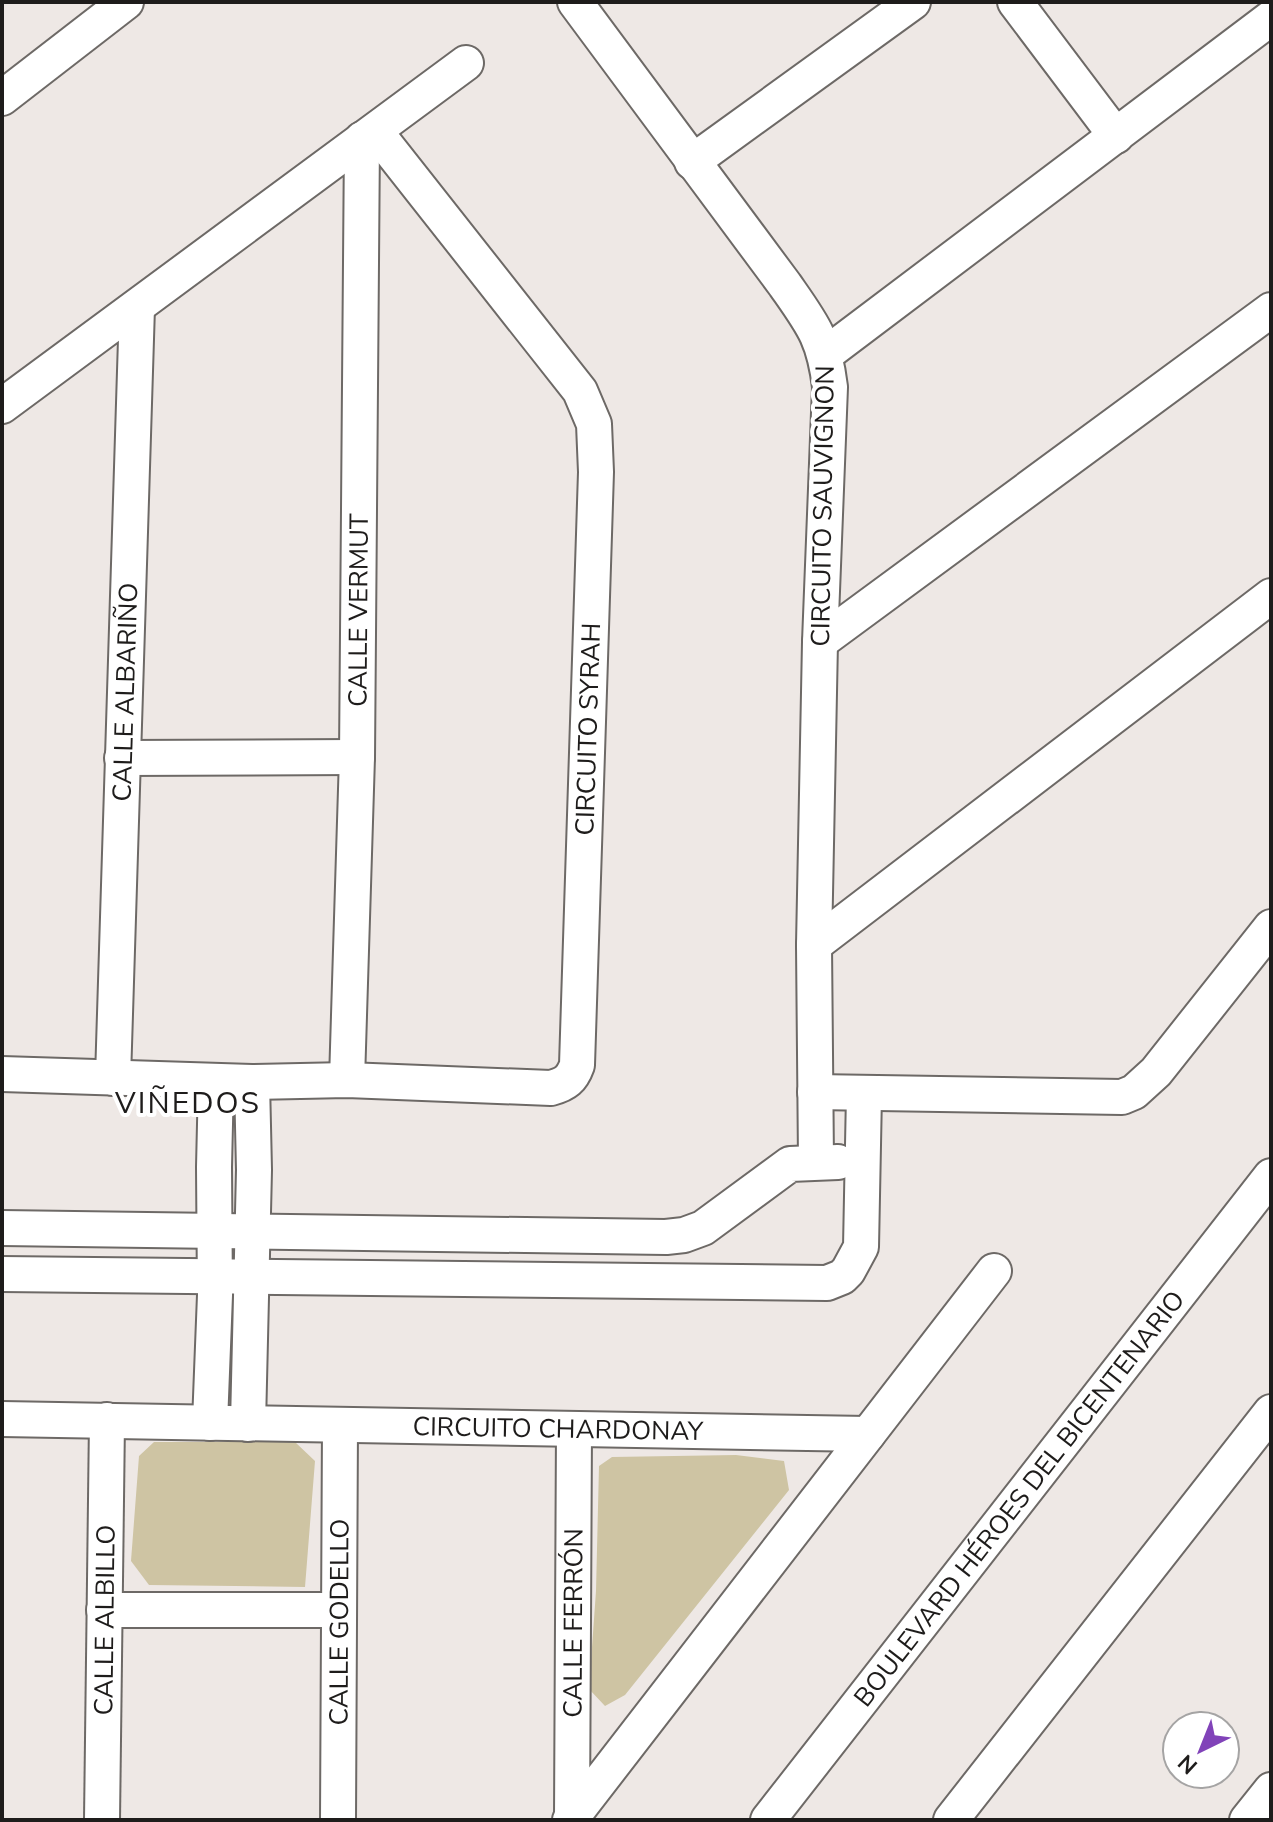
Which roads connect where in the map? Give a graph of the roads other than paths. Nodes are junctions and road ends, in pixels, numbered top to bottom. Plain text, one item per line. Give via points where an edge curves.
1 (126, 2) edge
2 (575, 2) edge
3 (913, 2) edge
4 (1015, 2) edge
5 (1265, 2) edge
6 (1271, 9) edge
7 (1271, 18) edge
8 (466, 63) dead end
9 (2, 98) edge
10 (368, 135) junction
11 (1116, 136) junction
12 (692, 162) junction
13 (137, 307) junction
14 (1266, 323) edge
15 (826, 354) junction
16 (2, 406) edge
17 (1271, 596) edge
18 (820, 642) junction
19 (357, 757) junction
20 (122, 758) junction
21 (1271, 927) edge
22 (814, 945) junction
23 (2, 1074) edge
24 (113, 1078) junction
25 (347, 1080) junction
26 (216, 1081) junction
27 (252, 1082) junction
28 (815, 1092) junction
29 (864, 1094) junction
30 (816, 1161) junction
31 (863, 1163) junction
32 (1271, 1176) edge
33 (2, 1228) edge
34 (214, 1232) junction
35 (253, 1232) junction
36 (994, 1271) dead end
37 (2, 1274) edge
38 (215, 1274) junction
39 (251, 1275) junction
40 (1271, 1412) edge
41 (2, 1419) edge
42 (107, 1420) junction
43 (210, 1423) junction
44 (248, 1424) junction
45 (340, 1425) junction
46 (574, 1429) junction
47 (868, 1434) junction
48 (104, 1610) junction
49 (339, 1610) junction
50 (1271, 1790) edge
51 (571, 1819) edge
52 (102, 1820) edge
53 (338, 1820) edge
54 (768, 1820) edge
55 (951, 1820) edge
56 (1247, 1820) edge

1 - 9 street
2 - 12 street, CIRCUITO SAUVIGNON
3 - 12 street
4 - 11 street
5 - 6 street
7 - 11 street
8 - 10 street
10 - 13 street
10 - 19 street, CALLE VERMUT
10 - 25 street, CIRCUITO SYRAH via 580,391 594,424 596,487 573,1077 551,1088
11 - 15 street
12 - 15 street, CIRCUITO SAUVIGNON via 814,326
13 - 16 street
13 - 20 street, CALLE ALBARIÑO
14 - 18 street
15 - 18 street, CIRCUITO SAUVIGNON via 830,387
17 - 22 street
18 - 22 street, CIRCUITO SAUVIGNON
19 - 20 street
19 - 25 street, CALLE VERMUT
20 - 24 street, CALLE ALBARIÑO
21 - 29 street via 1156,1072 1122,1097
22 - 28 street, CIRCUITO SAUVIGNON
23 - 24 street, CIRCUITO SYRAH
24 - 26 street, CIRCUITO SYRAH
25 - 27 street, CIRCUITO SYRAH
26 - 27 street, CIRCUITO SYRAH
26 - 34 street
27 - 35 street
28 - 29 street
28 - 30 street, CIRCUITO SAUVIGNON
29 - 31 street
30 - 31 street
30 - 35 street via 779,1170 717,1220 684,1235
31 - 39 street via 861,1247 848,1271 827,1283
32 - 54 street, BOULEVARD HÉROES DEL BICENTENARIO
33 - 34 street
34 - 35 street
34 - 38 street
35 - 39 street
36 - 47 street
37 - 38 street
38 - 39 street
38 - 43 street
39 - 44 street
40 - 55 street
41 - 42 street, CIRCUITO CHARDONAY
42 - 43 street, CIRCUITO CHARDONAY
42 - 48 street, CALLE ALBILLO
43 - 44 street, CIRCUITO CHARDONAY
44 - 45 street, CIRCUITO CHARDONAY
45 - 46 street, CIRCUITO CHARDONAY
45 - 49 street, CALLE GODELLO
46 - 47 street, CIRCUITO CHARDONAY
46 - 51 street, CALLE FERRÓN
47 - 51 street
48 - 49 street
48 - 52 street, CALLE ALBILLO
49 - 53 street, CALLE GODELLO
50 - 56 street

